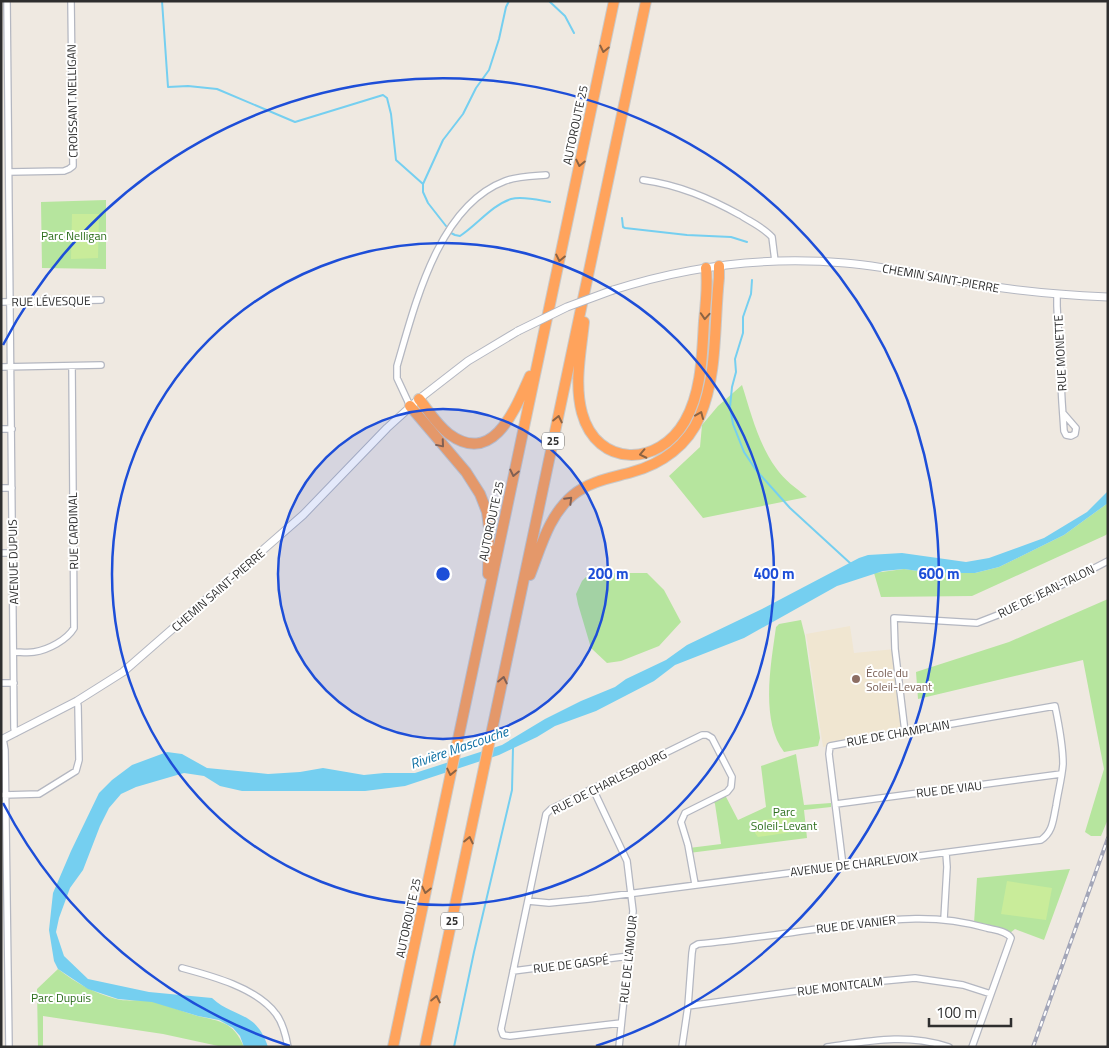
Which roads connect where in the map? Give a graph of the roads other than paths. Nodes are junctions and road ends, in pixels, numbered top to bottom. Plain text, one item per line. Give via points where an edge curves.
1 (8, 1) edge
2 (71, 1) edge
3 (614, 1) edge
4 (646, 1) edge
5 (1, 45) edge
6 (8, 46) junction
7 (9, 172) junction
8 (546, 175) dead end
9 (643, 180) dead end
10 (775, 261) junction
11 (719, 266) junction
12 (706, 268) junction
13 (587, 278) junction
14 (1057, 294) junction
15 (1108, 297) edge
16 (101, 300) dead end
17 (1, 302) edge
18 (10, 302) junction
19 (539, 357) junction
20 (102, 365) dead end
21 (11, 366) junction
22 (72, 366) junction
23 (1, 367) edge
24 (406, 395) junction
25 (419, 399) junction
26 (410, 406) junction
27 (1063, 413) dead end
28 (1, 429) edge
29 (12, 429) junction
30 (1, 488) edge
31 (12, 488) junction
32 (1, 553) edge
33 (13, 553) junction
34 (1108, 561) edge
35 (519, 604) junction
36 (485, 614) junction
37 (14, 652) junction
38 (1, 683) edge
39 (14, 683) junction
40 (77, 701) junction
41 (1055, 706) joint
42 (905, 732) junction
43 (15, 733) junction
44 (2, 740) edge
45 (1062, 774) junction
46 (593, 789) junction
47 (4, 795) junction
48 (836, 804) junction
49 (946, 853) junction
50 (843, 866) junction
51 (695, 884) junction
52 (632, 893) junction
53 (528, 901) junction
54 (4, 906) edge
55 (944, 919) junction
56 (629, 956) junction
57 (182, 968) dead end
58 (513, 970) junction
59 (4, 987) edge
60 (991, 994) junction
61 (688, 1006) junction
62 (621, 1023) junction
63 (9, 1047) edge
64 (288, 1047) edge
65 (393, 1047) edge
66 (426, 1047) edge
67 (620, 1047) edge
68 (682, 1047) edge
69 (827, 1047) edge
70 (949, 1047) edge
71 (972, 1047) edge

1 - 6 street, AVENUE DUPUIS
2 - 7 street, CROISSANT NELLIGAN via 73,166 64,171
3 -> 19 highway, AUTOROUTE 25 / 25
4 - 13 highway, 25
5 - 6 street
6 - 7 street, AVENUE DUPUIS
7 - 18 street, AVENUE DUPUIS via 6,239
8 - 24 street via 510,180 489,190 463,213 442,242 424,280 397,366 397,378
9 - 10 street via 693,192 755,224 772,237
10 - 11 street, CHEMIN SAINT-PIERRE
10 - 14 street, CHEMIN SAINT-PIERRE via 866,265 984,286
11 - 12 street, CHEMIN SAINT-PIERRE
35 -> 11 highway via 546,533 567,500 594,483 662,460 692,432 710,382
12 -> 13 highway via 700,368 692,405 682,426 668,441 651,452 638,455 617,453 602,445 583,416 579,375
12 - 25 street, CHEMIN SAINT-PIERRE, bridge via 613,290 567,307 518,331 468,362
35 -> 13 highway, 25
14 - 15 street, CHEMIN SAINT-PIERRE
14 - 27 street, RUE MONETTE
16 - 18 street, RUE LÉVESQUE
17 - 18 street, RUE LÉVESQUE
18 - 21 street, AVENUE DUPUIS
19 - 25 highway via 508,422 498,433 483,441 468,442 451,435
19 -> 36 highway, AUTOROUTE 25 / 25
20 - 22 street
21 - 22 street
21 - 23 street
21 - 29 street, AVENUE DUPUIS
22 - 37 street, RUE CARDINAL via 74,628 70,636 44,650
24 - 25 street
24 - 26 street
25 - 26 street, CHEMIN SAINT-PIERRE
26 -> 36 highway via 466,472 482,500 490,540
26 - 40 street, CHEMIN SAINT-PIERRE via 277,538 123,672
28 - 29 street
29 - 31 street, AVENUE DUPUIS
30 - 31 street
31 - 33 street, AVENUE DUPUIS
32 - 33 street
33 - 37 street, AVENUE DUPUIS
34 - 42 street, RUE DE JEAN-TALON via 1022,606 976,623 894,618
66 -> 35 highway, 25
36 -> 65 highway, AUTOROUTE 25 / 25
37 - 39 street, AVENUE DUPUIS
38 - 39 street
39 - 43 street, AVENUE DUPUIS
40 - 43 street, CHEMIN SAINT-PIERRE
40 - 47 street via 79,760 76,771 39,794
41 - 42 street, RUE DE CHAMPLAIN
41 - 45 street, AVENUE DE CHARLEVOIX via 1061,736
42 - 48 street, RUE DE CHAMPLAIN via 830,746
43 - 44 street, CHEMIN SAINT-PIERRE
44 - 47 street
45 - 48 street, RUE DE VIAU
45 - 49 street, AVENUE DE CHARLEVOIX via 1049,835 1041,840
46 - 51 street, RUE DE CHARLESBOURG via 702,735 712,738 732,782 728,792 685,813 681,822
46 - 52 street, RUE DE L'AMOUR via 627,861
46 - 53 street, RUE DE CHARLESBOURG via 546,814
47 - 54 street
48 - 50 street, RUE DE CHAMPLAIN
49 - 50 street, AVENUE DE CHARLEVOIX
49 - 55 street
50 - 51 street, AVENUE DE CHARLEVOIX
51 - 52 street, AVENUE DE CHARLEVOIX
52 - 53 street, AVENUE DE CHARLEVOIX via 549,903
52 - 56 street, RUE DE L'AMOUR
53 - 58 street, RUE DE CHARLESBOURG
54 - 59 street
55 - 60 street, RUE DE VANIER via 1000,931 1012,938
55 - 61 street, RUE DE VANIER via 886,920 698,944 692,954
56 - 58 street, RUE DE GASPÉ
56 - 62 street, RUE DE L'AMOUR
57 - 64 street via 228,983 264,1002 279,1018
58 - 62 street, RUE DE CHARLESBOURG via 501,1028 503,1035
59 - 63 street
60 - 61 street, RUE MONTCALM via 963,985 915,978
60 - 71 street
61 - 68 street
62 - 67 street, RUE DE L'AMOUR
69 - 70 street via 891,1038

